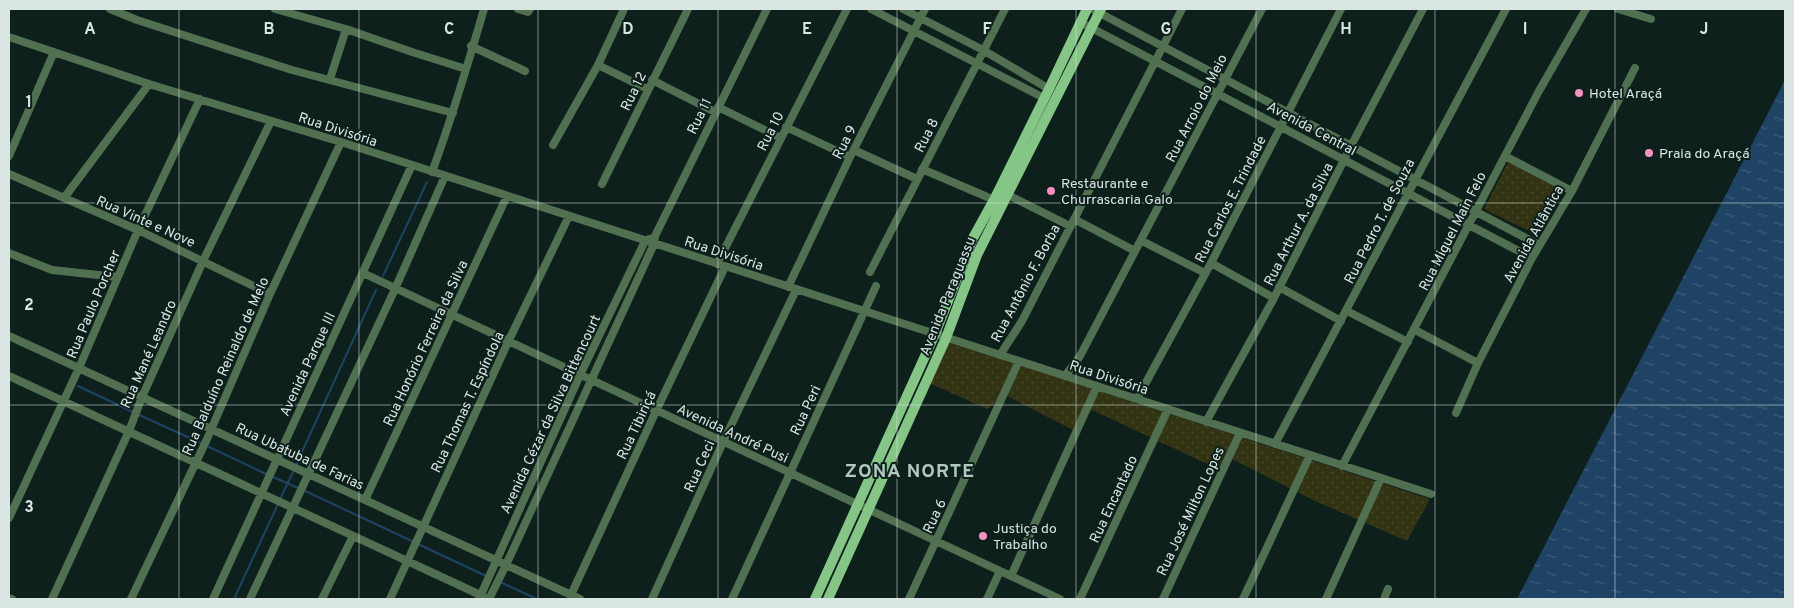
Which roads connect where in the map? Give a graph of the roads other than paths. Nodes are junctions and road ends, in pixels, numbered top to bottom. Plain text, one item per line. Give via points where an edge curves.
1 (110, 9) edge
2 (275, 9) edge
3 (484, 9) edge
4 (518, 9) edge
5 (530, 9) edge
6 (624, 9) edge
7 (688, 9) edge
8 (767, 9) edge
9 (847, 9) edge
10 (871, 9) edge
11 (903, 9) edge
12 (925, 9) edge
13 (1005, 9) edge
14 (1086, 9) edge
15 (1182, 9) edge
16 (1262, 9) edge
17 (1341, 9) edge
18 (1423, 9) edge
19 (1506, 9) edge
20 (1586, 9) edge
21 (1618, 9) edge
22 (1098, 10) edge
23 (921, 18) junction
24 (1651, 19) dead end
25 (1080, 22) junction
26 (1091, 27) junction
27 (346, 29) junction
28 (914, 31) junction
29 (9, 37) edge
30 (471, 46) junction
31 (1162, 47) junction
32 (983, 50) junction
33 (54, 52) junction
34 (1154, 60) junction
35 (976, 64) junction
36 (598, 65) junction
37 (1635, 68) dead end
38 (466, 69) junction
39 (525, 71) dead end
40 (330, 79) junction
41 (652, 80) junction
42 (1225, 80) junction
43 (149, 84) junction
44 (647, 89) junction
45 (1218, 93) junction
46 (1047, 94) junction
47 (200, 99) junction
48 (716, 109) junction
49 (453, 113) junction
50 (1288, 113) junction
51 (272, 121) junction
52 (1281, 126) junction
53 (786, 127) junction
54 (781, 138) junction
55 (341, 142) junction
56 (553, 145) dead end
57 (1351, 146) junction
58 (852, 153) junction
59 (9, 156) edge
60 (1505, 156) junction
61 (1345, 160) junction
62 (412, 165) junction
63 (922, 169) junction
64 (432, 172) junction
65 (9, 174) edge
66 (445, 176) junction
67 (917, 179) junction
68 (1414, 179) junction
69 (602, 184) dead end
70 (1572, 190) junction
71 (1407, 192) junction
72 (507, 196) junction
73 (1000, 197) junction
74 (64, 198) junction
75 (1476, 212) junction
76 (569, 216) junction
77 (1072, 222) junction
78 (1470, 225) junction
79 (138, 230) junction
80 (655, 240) junction
81 (646, 241) junction
82 (1142, 241) junction
83 (1539, 245) junction
84 (1135, 251) junction
85 (9, 253) edge
86 (1532, 258) junction
87 (203, 261) junction
88 (1211, 263) junction
89 (721, 265) junction
90 (870, 272) dead end
91 (363, 273) junction
92 (1205, 273) junction
93 (117, 277) junction
94 (876, 286) dead end
95 (788, 287) junction
96 (1279, 287) junction
97 (395, 289) junction
98 (796, 290) junction
99 (270, 294) junction
100 (1274, 298) junction
101 (864, 311) junction
102 (1347, 311) junction
103 (451, 315) junction
104 (1341, 321) junction
105 (1415, 330) junction
106 (9, 336) edge
107 (940, 336) junction
108 (508, 342) junction
109 (1408, 342) junction
110 (1000, 355) junction
111 (1019, 361) junction
112 (1478, 363) junction
113 (78, 372) junction
114 (9, 376) edge
115 (580, 376) junction
116 (1065, 376) junction
117 (591, 380) junction
118 (1098, 386) junction
119 (64, 399) junction
120 (1136, 399) junction
121 (141, 400) junction
122 (1168, 409) junction
123 (656, 411) junction
124 (1456, 413) dead end
125 (1206, 422) junction
126 (130, 428) junction
127 (212, 429) junction
128 (1240, 433) junction
129 (723, 442) junction
130 (1275, 444) junction
131 (1310, 455) junction
132 (281, 461) junction
133 (196, 462) junction
134 (1342, 466) junction
135 (789, 473) junction
136 (309, 474) junction
137 (1381, 478) junction
138 (264, 490) junction
139 (1431, 494) dead end
140 (365, 500) junction
141 (858, 505) junction
142 (293, 508) junction
143 (868, 510) junction
144 (9, 518) edge
145 (423, 527) junction
146 (353, 536) junction
147 (936, 541) junction
148 (409, 558) junction
149 (494, 564) junction
150 (506, 565) junction
151 (1000, 571) junction
152 (1011, 576) junction
153 (1388, 589) dead end
154 (480, 595) edge
155 (571, 595) junction
156 (52, 599) edge
157 (131, 599) edge
158 (213, 599) edge
159 (250, 599) edge
160 (322, 599) edge
161 (390, 599) edge
162 (489, 599) edge
163 (580, 599) edge
164 (652, 599) edge
165 (732, 599) edge
166 (815, 599) edge
167 (828, 599) edge
168 (909, 599) edge
169 (987, 599) edge
170 (1060, 599) edge
171 (1080, 599) edge
172 (1163, 599) edge
173 (1243, 599) edge
174 (1326, 599) edge
175 (1384, 599) edge

1 - 40 street via 212,45
2 - 27 street
3 - 30 street
4 - 5 street via 524,12
6 - 36 street
7 - 41 street, Rua 12
8 - 48 street, Rua 11
9 - 53 street, Rua 10
10 - 28 street
11 - 23 street
12 - 23 street, Rua 9
13 - 32 street, Rua 8
14 - 25 main road, Avenida Paraguassu
15 - 31 street, Rua Antônio F. Borba
16 - 42 street, Rua Arroio do Meio
17 - 50 street, Rua Carlos E. Trindade
18 - 57 street, Rua Arthur A. da Silva
19 - 68 street, Rua Pedro T. de Souza
20 - 60 street, Rua Miguel Main Felo
21 - 24 street
22 - 26 main road, Avenida Paraguassu
22 - 31 street, Avenida Central
23 - 28 street, Rua 9
23 - 32 street
25 - 26 street, Avenida Central
25 - 46 main road, Avenida Paraguassu
26 - 34 street, Avenida Central
26 - 73 main road, Avenida Paraguassu
27 - 38 street
27 - 40 street
28 - 35 street
28 - 58 street, Rua 9
29 - 33 street, Rua Divisória
30 - 38 street
30 - 39 street
31 - 34 street, Rua Antônio F. Borba
31 - 42 street, Avenida Central
32 - 35 street, Rua 8
32 - 46 street
33 - 43 street, Rua Divisória
33 - 59 street
34 - 45 street, Avenida Central
34 - 77 street, Rua Antônio F. Borba
35 - 46 street
35 - 63 street, Rua 8
36 - 44 street
36 - 56 street
37 - 70 street, Avenida Atlântica
38 - 49 street
40 - 49 street
41 - 44 street, Rua 12
41 - 48 street
42 - 45 street, Rua Arroio do Meio
42 - 50 street, Avenida Central
43 - 47 street, Rua Divisória
43 - 74 street
44 - 69 street, Rua 12
45 - 52 street, Avenida Central
45 - 82 street, Rua Arroio do Meio
46 - 73 main road, Avenida Paraguassu
47 - 51 street, Rua Divisória
47 - 79 street, Rua Paulo Porcher
48 - 54 street
48 - 80 street, Rua 11
49 - 64 street
50 - 52 street, Rua Carlos E. Trindade
50 - 57 street, Avenida Central
51 - 55 street, Rua Divisória
51 - 87 street, Rua Mané Leandro
52 - 61 street, Avenida Central
52 - 88 street, Rua Carlos E. Trindade
53 - 54 street, Rua 10
53 - 58 street
54 - 89 street, Rua 10
55 - 62 street, Rua Divisória
55 - 99 street, Rua Balduíno Reinaldo de Melo
57 - 61 street, Rua Arthur A. da Silva
57 - 68 street, Avenida Central
58 - 67 street
58 - 95 street, Rua 9
60 - 70 street
60 - 75 street, Rua Miguel Main Felo
61 - 71 street, Avenida Central
61 - 96 street, Rua Arthur A. da Silva
62 - 64 street, Rua Divisória
62 - 91 street, Avenida Parque III
63 - 67 street, Rua 8
63 - 73 street
64 - 66 street, Rua Divisória
65 - 74 street, Rua Vinte e Nove
66 - 72 street, Rua Divisória
66 - 97 street
67 - 90 street, Rua 8
68 - 71 street, Rua Pedro T. de Souza
68 - 75 street, Avenida Central
70 - 83 street, Avenida Atlântica
71 - 78 street, Avenida Central
71 - 102 street, Rua Pedro T. de Souza
72 - 76 street, Rua Divisória
72 - 103 street, Rua Honório Ferreira da Silva
73 - 77 street
73 - 107 main road, Avenida Paraguassu
74 - 79 street, Rua Vinte e Nove
75 - 78 street, Rua Miguel Main Felo
75 - 83 street, Avenida Central
76 - 81 street, Rua Divisória
76 - 108 street, Rua Thomas T. Espíndola
77 - 84 street
77 - 110 street, Rua Antônio F. Borba via 1022,321
78 - 86 street, Avenida Central
78 - 105 street, Rua Miguel Main Felo
79 - 87 street, Rua Vinte e Nove
79 - 93 street, Rua Paulo Porcher
80 - 81 street, Rua Divisória
80 - 89 street, Rua Divisória
80 - 117 street, Avenida Cézar da Silva Bittencourt
81 - 115 street, Avenida Cézar da Silva Bittencourt
82 - 84 street, Rua Arroio do Meio
82 - 92 street
83 - 86 street, Avenida Atlântica
84 - 116 street, Rua Arroio do Meio via 1080,356
85 - 93 street via 52,270
86 - 112 street, Avenida Atlântica
87 - 99 street, Rua Vinte e Nove
87 - 121 street, Rua Mané Leandro
88 - 92 street, Rua Carlos E. Trindade
88 - 100 street
89 - 95 street, Rua Divisória
89 - 123 street, Rua Tibiriçá
91 - 97 street, Avenida André Pusi
91 - 132 street, Avenida Parque III
92 - 120 street, Rua Carlos E. Trindade
93 - 113 street, Rua Paulo Porcher
94 - 101 street, Rua Peri
95 - 98 street, Rua Divisória
96 - 100 street, Rua Arthur A. da Silva
96 - 104 street
97 - 103 street, Avenida André Pusi
97 - 136 street
98 - 101 street, Rua Divisória
98 - 129 street, Rua Ceci
99 - 127 street, Rua Balduíno Reinaldo de Melo
100 - 125 street, Rua Arthur A. da Silva
101 - 107 street, Rua Divisória
101 - 135 street, Rua Peri
102 - 104 street, Rua Pedro T. de Souza
102 - 109 street
103 - 108 street, Avenida André Pusi
103 - 140 street, Rua Honório Ferreira da Silva
104 - 130 street, Rua Pedro T. de Souza
105 - 109 street, Rua Miguel Main Felo
105 - 112 street
106 - 113 street, Rua Ubatuba de Farias
107 - 110 street, Rua Divisória
107 - 141 main road, Avenida Paraguassu
107 - 143 main road, Avenida Paraguassu
108 - 115 street, Avenida André Pusi
108 - 145 street, Rua Thomas T. Espíndola
109 - 134 street, Rua Miguel Main Felo
110 - 111 street, Rua Divisória
111 - 116 street, Rua Divisória
111 - 147 street, Rua 6
112 - 124 street, Avenida Atlântica
113 - 119 street, Rua Paulo Porcher
113 - 121 street, Rua Ubatuba de Farias
114 - 119 street
115 - 117 street, Avenida André Pusi
115 - 149 street, Avenida Cézar da Silva Bittencourt
116 - 118 street, Rua Divisória
117 - 123 street, Avenida André Pusi
117 - 150 street, Avenida Cézar da Silva Bittencourt
118 - 120 street, Rua Divisória
118 - 152 street
119 - 126 street
119 - 144 street, Rua Paulo Porcher
120 - 122 street, Rua Divisória
121 - 126 street, Rua Mané Leandro
121 - 127 street, Rua Ubatuba de Farias
122 - 125 street, Rua Divisória
122 - 171 street, Rua Encantado
123 - 129 street, Avenida André Pusi
123 - 155 street, Rua Tibiriçá
125 - 128 street, Rua Divisória
126 - 133 street
126 - 156 street, Rua Mané Leandro
127 - 132 street, Rua Ubatuba de Farias
127 - 133 street, Rua Balduíno Reinaldo de Melo
128 - 130 street, Rua Divisória
128 - 172 street, Rua José Milton Lopes
129 - 135 street, Avenida André Pusi
129 - 164 street, Rua Ceci
130 - 131 street, Rua Divisória
131 - 134 street, Rua Divisória
131 - 173 street
132 - 136 street, Rua Ubatuba de Farias
132 - 138 street, Avenida Parque III via 273,469
133 - 138 street
133 - 157 street, Rua Balduíno Reinaldo de Melo
134 - 137 street, Rua Divisória
135 - 141 street, Avenida André Pusi
135 - 165 street, Rua Peri
136 - 140 street, Rua Ubatuba de Farias
136 - 142 street
137 - 139 street, Rua Divisória
137 - 174 street
138 - 142 street via 270,497
138 - 158 street, Avenida Parque III
140 - 145 street, Rua Ubatuba de Farias
141 - 143 street, Avenida André Pusi
141 - 166 main road, Avenida Paraguassu
142 - 146 street
142 - 159 street
143 - 147 street, Avenida André Pusi
143 - 167 main road, Avenida Paraguassu
145 - 148 street, Rua Thomas T. Espíndola
145 - 149 street, Rua Ubatuba de Farias
146 - 148 street
146 - 160 street
147 - 151 street, Avenida André Pusi
147 - 168 street, Rua 6
148 - 154 street
148 - 161 street, Rua Thomas T. Espíndola
149 - 150 street, Rua Ubatuba de Farias
149 - 154 street, Avenida Cézar da Silva Bittencourt
150 - 155 street, Rua Ubatuba de Farias
150 - 162 street, Avenida Cézar da Silva Bittencourt
151 - 152 street, Avenida André Pusi
151 - 169 street
152 - 170 street, Avenida André Pusi
153 - 175 street
154 - 162 street
155 - 163 street, Rua Ubatuba de Farias

